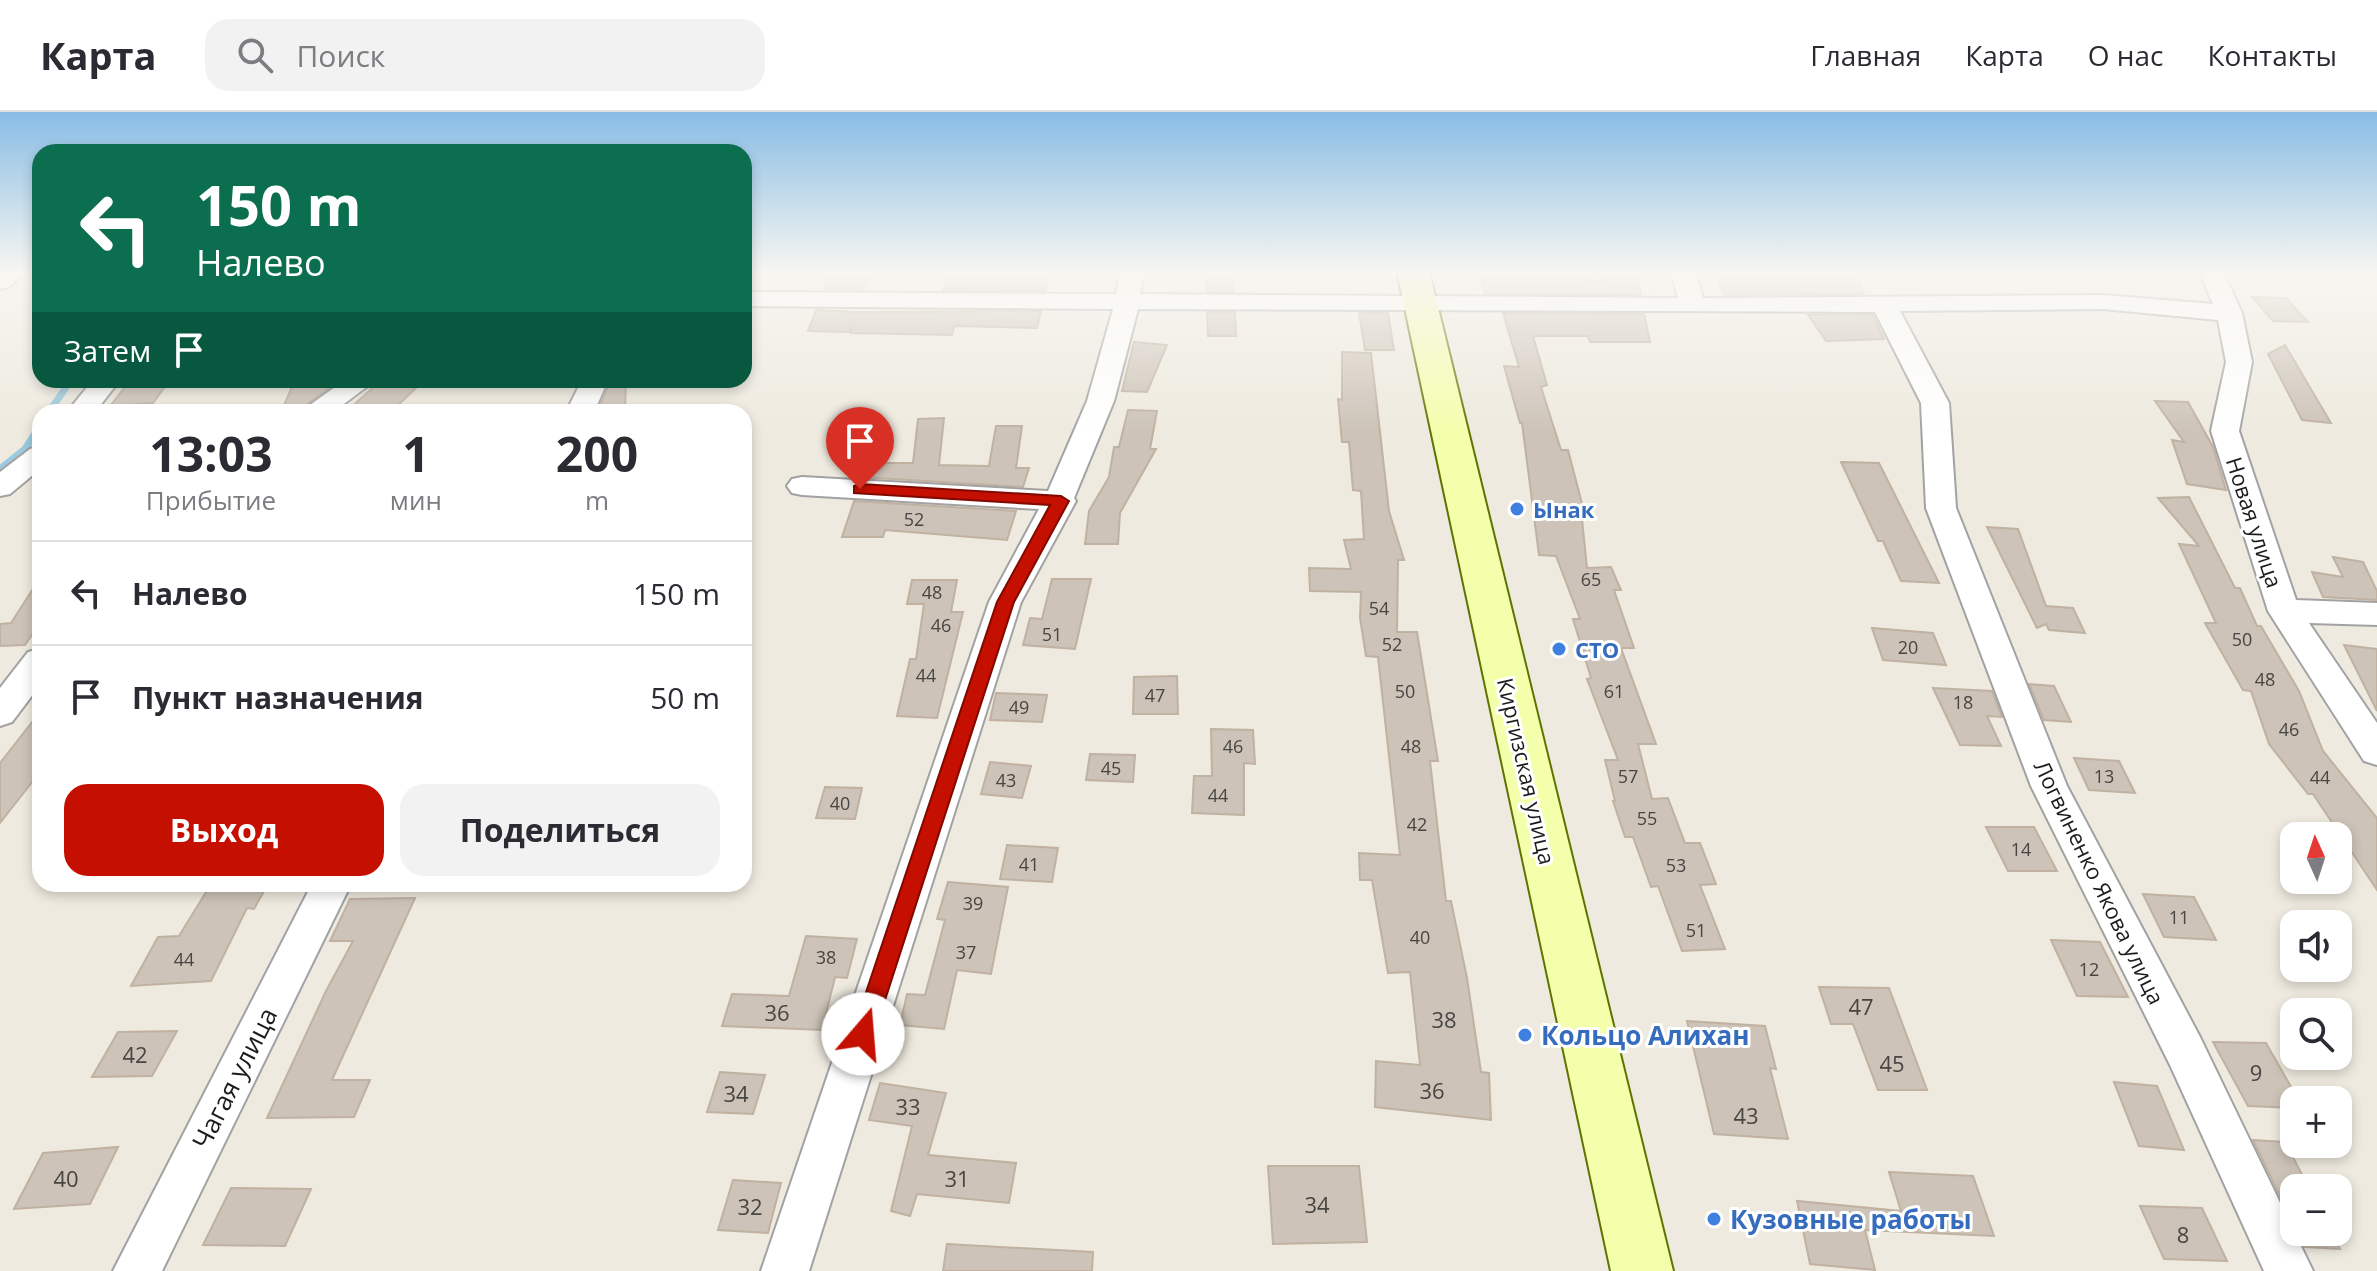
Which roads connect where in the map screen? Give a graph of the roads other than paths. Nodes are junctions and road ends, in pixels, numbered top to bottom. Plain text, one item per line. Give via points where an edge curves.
1 (1120, 325) edge
2 (1426, 325) edge
3 (1895, 325) edge
4 (2231, 325) edge
5 (100, 388) edge
6 (351, 388) edge
7 (88, 404) edge
8 (326, 404) edge
9 (32, 461) edge
10 (802, 486) dead end
11 (0, 487) edge
12 (1061, 501) junction
13 (2284, 611) junction
14 (2377, 614) edge
15 (32, 671) edge
16 (0, 713) edge
17 (2377, 751) edge
18 (328, 892) edge
19 (137, 1271) edge
20 (785, 1271) edge
21 (1642, 1271) edge
22 (2289, 1271) edge

1 - 12 street via 1101,403
2 - 21 main road, Киргизская улица
3 - 22 street, Логвиненко Якова улица via 1935,403 1941,508 2049,786 2185,1051
4 - 13 street, Новая улица via 2239,362 2225,431
5 - 7 street
6 - 8 street
9 - 11 street
10 - 12 street
12 - 20 street via 1005,602
13 - 14 street
13 - 17 street, Новая улица
15 - 16 street
18 - 19 street, Чагая улица

